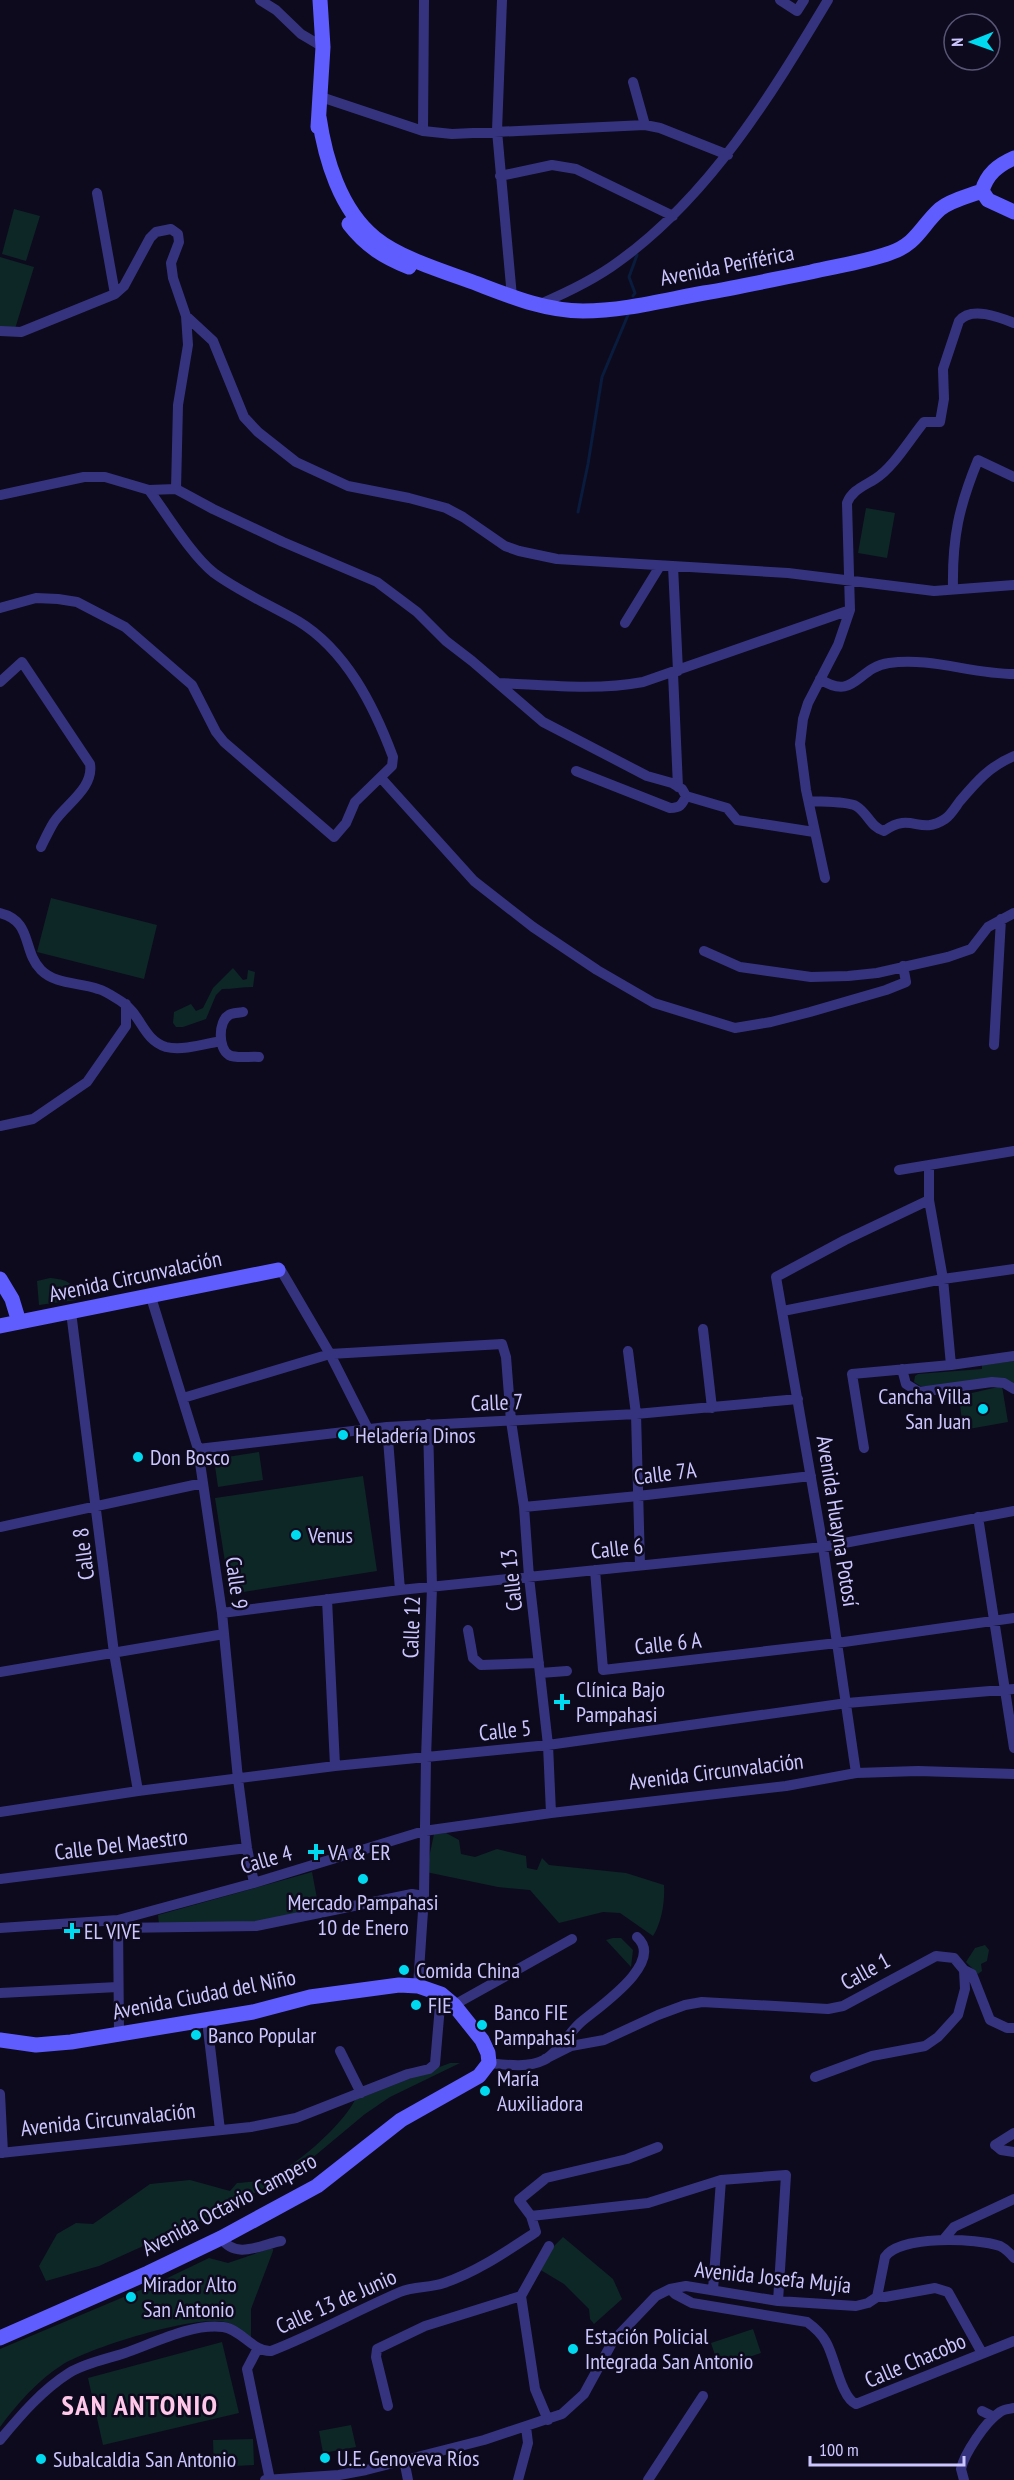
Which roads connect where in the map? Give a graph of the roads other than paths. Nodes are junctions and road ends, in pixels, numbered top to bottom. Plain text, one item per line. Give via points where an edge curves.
1 (260, 0) edge
2 (320, 0) edge
3 (424, 0) edge
4 (502, 0) edge
5 (780, 0) edge
6 (804, 0) edge
7 (828, 0) edge
8 (323, 47) junction
9 (633, 82) dead end
10 (321, 97) junction
11 (645, 125) junction
12 (423, 131) junction
13 (497, 131) junction
14 (728, 155) junction
15 (1014, 158) edge
16 (500, 176) junction
17 (982, 191) junction
18 (97, 193) dead end
19 (1014, 212) edge
20 (673, 216) junction
21 (115, 294) junction
22 (512, 297) junction
23 (538, 305) junction
24 (186, 316) junction
25 (1014, 323) edge
26 (0, 331) edge
27 (1014, 477) edge
28 (176, 489) junction
29 (149, 490) junction
30 (0, 495) edge
31 (660, 566) junction
32 (674, 566) junction
33 (849, 582) junction
34 (1014, 585) edge
35 (953, 589) junction
36 (0, 608) edge
37 (850, 610) junction
38 (625, 623) dead end
39 (675, 672) junction
40 (1014, 674) edge
41 (820, 679) junction
42 (0, 682) edge
43 (498, 683) junction
44 (1014, 756) edge
45 (576, 771) dead end
46 (381, 778) junction
47 (678, 787) junction
48 (686, 796) junction
49 (809, 801) junction
50 (814, 832) junction
51 (41, 847) dead end
52 (825, 878) dead end
53 (0, 913) edge
54 (1014, 914) edge
55 (1001, 919) junction
56 (704, 951) dead end
57 (903, 966) junction
58 (126, 1004) junction
59 (243, 1012) dead end
60 (221, 1041) junction
61 (994, 1045) dead end
62 (259, 1057) dead end
63 (0, 1126) edge
64 (1014, 1151) edge
65 (929, 1166) junction
66 (899, 1170) dead end
67 (929, 1200) junction
68 (1014, 1269) edge
69 (279, 1270) joint
70 (0, 1279) edge
71 (943, 1279) junction
72 (150, 1294) junction
73 (783, 1311) junction
74 (71, 1312) junction
75 (19, 1322) junction
76 (0, 1326) edge
77 (703, 1329) dead end
78 (628, 1351) dead end
79 (330, 1354) junction
80 (1014, 1356) edge
81 (951, 1365) junction
82 (902, 1369) junction
83 (1014, 1389) edge
84 (183, 1398) junction
85 (798, 1400) junction
86 (712, 1408) junction
87 (636, 1414) junction
88 (511, 1421) junction
89 (428, 1424) junction
90 (387, 1427) junction
91 (368, 1429) junction
92 (864, 1448) dead end
93 (198, 1449) junction
94 (811, 1476) junction
95 (203, 1483) junction
96 (638, 1496) junction
97 (97, 1506) junction
98 (524, 1507) junction
99 (1014, 1511) edge
100 (978, 1517) junction
101 (0, 1527) edge
102 (823, 1547) junction
103 (640, 1565) junction
104 (595, 1570) junction
105 (529, 1577) junction
106 (432, 1587) junction
107 (400, 1590) junction
108 (327, 1599) junction
109 (222, 1613) junction
110 (1014, 1618) edge
111 (994, 1621) junction
112 (468, 1630) dead end
113 (224, 1634) junction
114 (837, 1643) junction
115 (114, 1653) junction
116 (540, 1668) junction
117 (567, 1671) dead end
118 (0, 1672) edge
119 (1010, 1690) edge
120 (847, 1703) junction
121 (548, 1745) junction
122 (1014, 1748) edge
123 (426, 1758) junction
124 (335, 1766) junction
125 (856, 1773) junction
126 (1014, 1774) edge
127 (238, 1779) junction
128 (138, 1791) junction
129 (0, 1812) edge
130 (551, 1813) junction
131 (424, 1831) junction
132 (247, 1848) junction
133 (0, 1879) edge
134 (254, 1883) junction
135 (424, 1896) junction
136 (118, 1924) junction
137 (0, 1928) edge
138 (637, 1937) dead end
139 (572, 1939) dead end
140 (964, 1970) junction
141 (418, 1986) junction
142 (118, 1987) junction
143 (0, 1993) edge
144 (441, 1994) junction
145 (454, 2005) junction
146 (207, 2021) junction
147 (1014, 2028) edge
148 (119, 2034) junction
149 (0, 2040) edge
150 (340, 2051) dead end
151 (545, 2060) junction
152 (489, 2063) junction
153 (815, 2077) dead end
154 (362, 2093) junction
155 (0, 2094) edge
156 (220, 2130) junction
157 (1014, 2133) edge
158 (658, 2147) dead end
159 (1014, 2152) edge
160 (2, 2153) edge
161 (721, 2180) junction
162 (1014, 2199) edge
163 (531, 2216) junction
164 (221, 2238) junction
165 (944, 2240) junction
166 (281, 2241) dead end
167 (549, 2246) dead end
168 (1014, 2258) edge
169 (670, 2289) junction
170 (713, 2290) junction
171 (521, 2296) junction
172 (877, 2296) junction
173 (778, 2301) junction
174 (0, 2338) edge
175 (1014, 2341) edge
176 (258, 2348) junction
177 (982, 2353) junction
178 (703, 2396) dead end
179 (388, 2406) dead end
180 (1014, 2408) edge
181 (982, 2411) dead end
182 (994, 2417) junction
183 (548, 2420) junction
184 (526, 2427) junction
185 (0, 2440) edge
186 (404, 2460) junction
187 (340, 2477) edge
188 (265, 2480) edge
189 (270, 2480) edge
190 (408, 2480) edge
191 (518, 2480) edge
192 (648, 2480) edge
193 (964, 2480) edge

1 - 8 street
2 - 8 main road, Avenida Periférica
3 - 12 street
4 - 13 street
5 - 6 street via 797,11
7 - 14 street
8 - 10 main road, Avenida Periférica
9 - 11 street
10 - 12 street
10 - 22 main road, Avenida Periférica via 323,145 333,178 374,237 396,251
11 - 13 street
11 - 14 street
12 - 13 street
13 - 16 street
14 - 20 street
15 - 17 main road via 1000,164 985,181
16 - 20 street via 552,165 576,169
16 - 22 street
17 - 19 main road via 988,200
17 - 23 main road, Avenida Periférica via 943,207 906,246 858,262 633,306 584,311
18 - 21 street
20 - 23 street via 618,262
21 - 24 street via 124,286 150,238 156,232 171,229 178,234 179,242 171,263 173,278
21 - 26 street via 21,332
22 - 23 main road, Avenida Periférica
24 - 28 street via 188,345 178,405
24 - 31 street via 213,340 244,417 296,462 348,486 446,508 519,551 557,559
25 - 33 street via 975,313 959,321 943,369 940,422 924,422 878,478 850,496 847,503
27 - 35 street via 978,460 955,529
28 - 29 street
28 - 43 street via 283,542 377,582
29 - 30 street via 105,477 84,477
29 - 46 street via 213,572 318,635 364,691 393,757 392,766
31 - 32 street
31 - 38 street
32 - 33 street via 788,573
32 - 39 street
33 - 35 street via 934,591
33 - 37 street
34 - 35 street
36 - 46 street via 36,598 77,602 125,627 192,685 224,742 334,837 346,823 355,802
37 - 39 street
37 - 41 street
39 - 43 street via 618,687
39 - 47 street
40 - 41 street via 919,661 887,663 846,688 835,688
41 - 49 street via 803,719 800,744
42 - 51 street via 22,662 92,773 88,783 54,821
43 - 47 street via 543,722 647,776
44 - 49 street via 980,777 946,818 924,827 905,821 884,831 876,829 854,805
45 - 48 street via 670,808 683,804
46 - 57 street via 474,880 533,927 654,1004 735,1028 886,990 906,982
47 - 48 street
48 - 50 street via 727,808 737,820
49 - 50 street
50 - 52 street
53 - 58 street via 19,924 42,971 63,982 98,988
54 - 55 street
55 - 57 street via 988,927 971,949
55 - 61 street
56 - 57 street via 740,967 811,976 858,975
58 - 60 street via 147,1034 168,1048
58 - 63 street via 126,1026 80,1089 33,1119
59 - 60 street via 226,1018
60 - 62 street via 228,1054
64 - 65 street
65 - 66 street
65 - 67 street
67 - 71 street
67 - 73 street, Avenida Huayna Potosí via 776,1277
68 - 71 street
69 - 72 main road, Avenida Circunvalación
69 - 79 street
70 - 75 main road
71 - 73 street
71 - 81 street
72 - 74 main road, Avenida Circunvalación
72 - 84 street, Calle 9
73 - 85 street, Avenida Huayna Potosí
74 - 75 main road, Avenida Circunvalación
74 - 97 street, Calle 8
75 - 76 main road, Avenida Circunvalación
77 - 86 street
78 - 87 street
79 - 84 street
79 - 88 street, Calle 13 via 502,1344
79 - 91 street
80 - 81 street
81 - 82 street
82 - 83 street via 906,1384 919,1392 992,1382
82 - 92 street via 852,1374
84 - 93 street, Calle 9
85 - 86 street, Calle 7
85 - 94 street, Avenida Huayna Potosí
86 - 87 street, Calle 7
87 - 88 street, Calle 7
87 - 96 street
88 - 89 street, Calle 7
88 - 98 street, Calle 13
89 - 90 street, Calle 7
89 - 106 street, Calle 12
90 - 91 street, Calle 7
90 - 107 street
91 - 93 street, Calle 7
93 - 95 street, Calle 9
94 - 96 street, Calle 7A
94 - 102 street, Avenida Huayna Potosí
95 - 97 street
95 - 109 street, Calle 9
96 - 98 street, Calle 7A
96 - 103 street
97 - 101 street
97 - 115 street, Calle 8
98 - 105 street, Calle 13
99 - 100 street, Calle 6
100 - 102 street, Calle 6
100 - 111 street
102 - 103 street, Calle 6
102 - 114 street, Avenida Huayna Potosí
103 - 104 street, Calle 6
104 - 105 street, Calle 6
104 - 114 street, Calle 6 A via 603,1670
105 - 106 street, Calle 6
105 - 116 street, Calle 13
106 - 107 street, Calle 6
106 - 123 street, Calle 12
107 - 108 street, Calle 6
108 - 109 street, Calle 6
108 - 124 street
109 - 113 street, Calle 9
110 - 111 street
111 - 114 street
111 - 119 street
112 - 116 street via 473,1658 481,1665
113 - 115 street
113 - 127 street, Calle 9
114 - 120 street, Avenida Huayna Potosí
115 - 118 street
115 - 128 street, Calle 8
116 - 117 street
116 - 121 street, Calle 13
119 - 120 street, Calle 5
119 - 122 street
120 - 121 street, Calle 5
120 - 125 street, Avenida Huayna Potosí
121 - 123 street, Calle 5
121 - 130 street, Calle 13
123 - 124 street, Calle 5
123 - 131 street, Calle 12
124 - 127 street, Calle 5
125 - 126 street, Avenida Circunvalación
125 - 130 street, Avenida Circunvalación via 786,1786
127 - 128 street, Calle 5
127 - 132 street, Calle 9
128 - 129 street, Calle 5
130 - 131 street, Avenida Circunvalación
131 - 134 street, Calle 4
131 - 135 street, Calle 12
132 - 133 street, Calle Del Maestro
132 - 134 street, Calle 9
134 - 136 street, Calle 4
135 - 136 street via 412,1894 256,1926
135 - 141 street, Calle 12
136 - 137 street, Calle 4
136 - 142 street
138 - 151 street via 644,1950 636,1972
139 - 145 street
140 - 147 street via 972,1974 990,2020
140 - 151 street, Calle 1 via 954,1958 936,1956 843,2006 828,2009 702,2002 684,2005 604,2040 571,2046
140 - 153 street via 965,1989 958,2015 938,2037 925,2046 873,2056
141 - 144 main road
141 - 146 main road, Avenida Ciudad del Niño via 320,1995
142 - 143 street
142 - 148 street
144 - 145 main road
144 - 154 street, Avenida Circunvalación via 435,2064
145 - 152 main road via 482,2040
146 - 148 main road, Avenida Ciudad del Niño
146 - 156 street
148 - 149 main road, Avenida Ciudad del Niño via 48,2044
150 - 154 street
151 - 152 street, Calle 1 via 525,2065
152 - 164 main road, Avenida Octavio Campero via 479,2076 401,2120 317,2186
154 - 156 street, Avenida Circunvalación via 296,2118
155 - 160 street
156 - 160 street, Avenida Circunvalación
157 - 159 street via 995,2145
158 - 163 street via 627,2159 546,2178 519,2200
161 - 163 street via 648,2203
161 - 170 street
161 - 173 street via 786,2175
162 - 165 street via 954,2227
163 - 176 street, Calle 13 de Junio via 536,2232 460,2277 402,2291 271,2351
164 - 166 street via 226,2246 243,2251
164 - 174 main road, Avenida Octavio Campero
165 - 168 street, Avenida Josefa Mujía via 1000,2246
165 - 172 street, Avenida Josefa Mujía via 918,2242 889,2252
167 - 171 street
169 - 170 street, Avenida Josefa Mujía via 686,2286
169 - 177 street, Calle Chacobo via 692,2303 807,2322 827,2342 848,2397 856,2404
169 - 183 street, Avenida Josefa Mujía via 656,2296 613,2341 584,2394 562,2414
170 - 173 street, Avenida Josefa Mujía
171 - 179 street via 424,2326 377,2349
171 - 183 street via 535,2389
172 - 173 street, Avenida Josefa Mujía via 856,2306
172 - 177 street via 943,2288
175 - 177 street, Calle Chacobo
176 - 185 street, Calle 13 de Junio via 239,2333 223,2327 172,2335 71,2372 18,2417
176 - 189 street via 247,2369
178 - 192 street
180 - 182 street
181 - 182 street
182 - 193 street via 962,2461
183 - 184 street, Avenida Josefa Mujía
184 - 186 street, Avenida Josefa Mujía
184 - 191 street via 528,2443
186 - 187 street, Avenida Josefa Mujía
186 - 190 street
187 - 189 street, Avenida Josefa Mujía
188 - 189 street, Avenida Josefa Mujía

